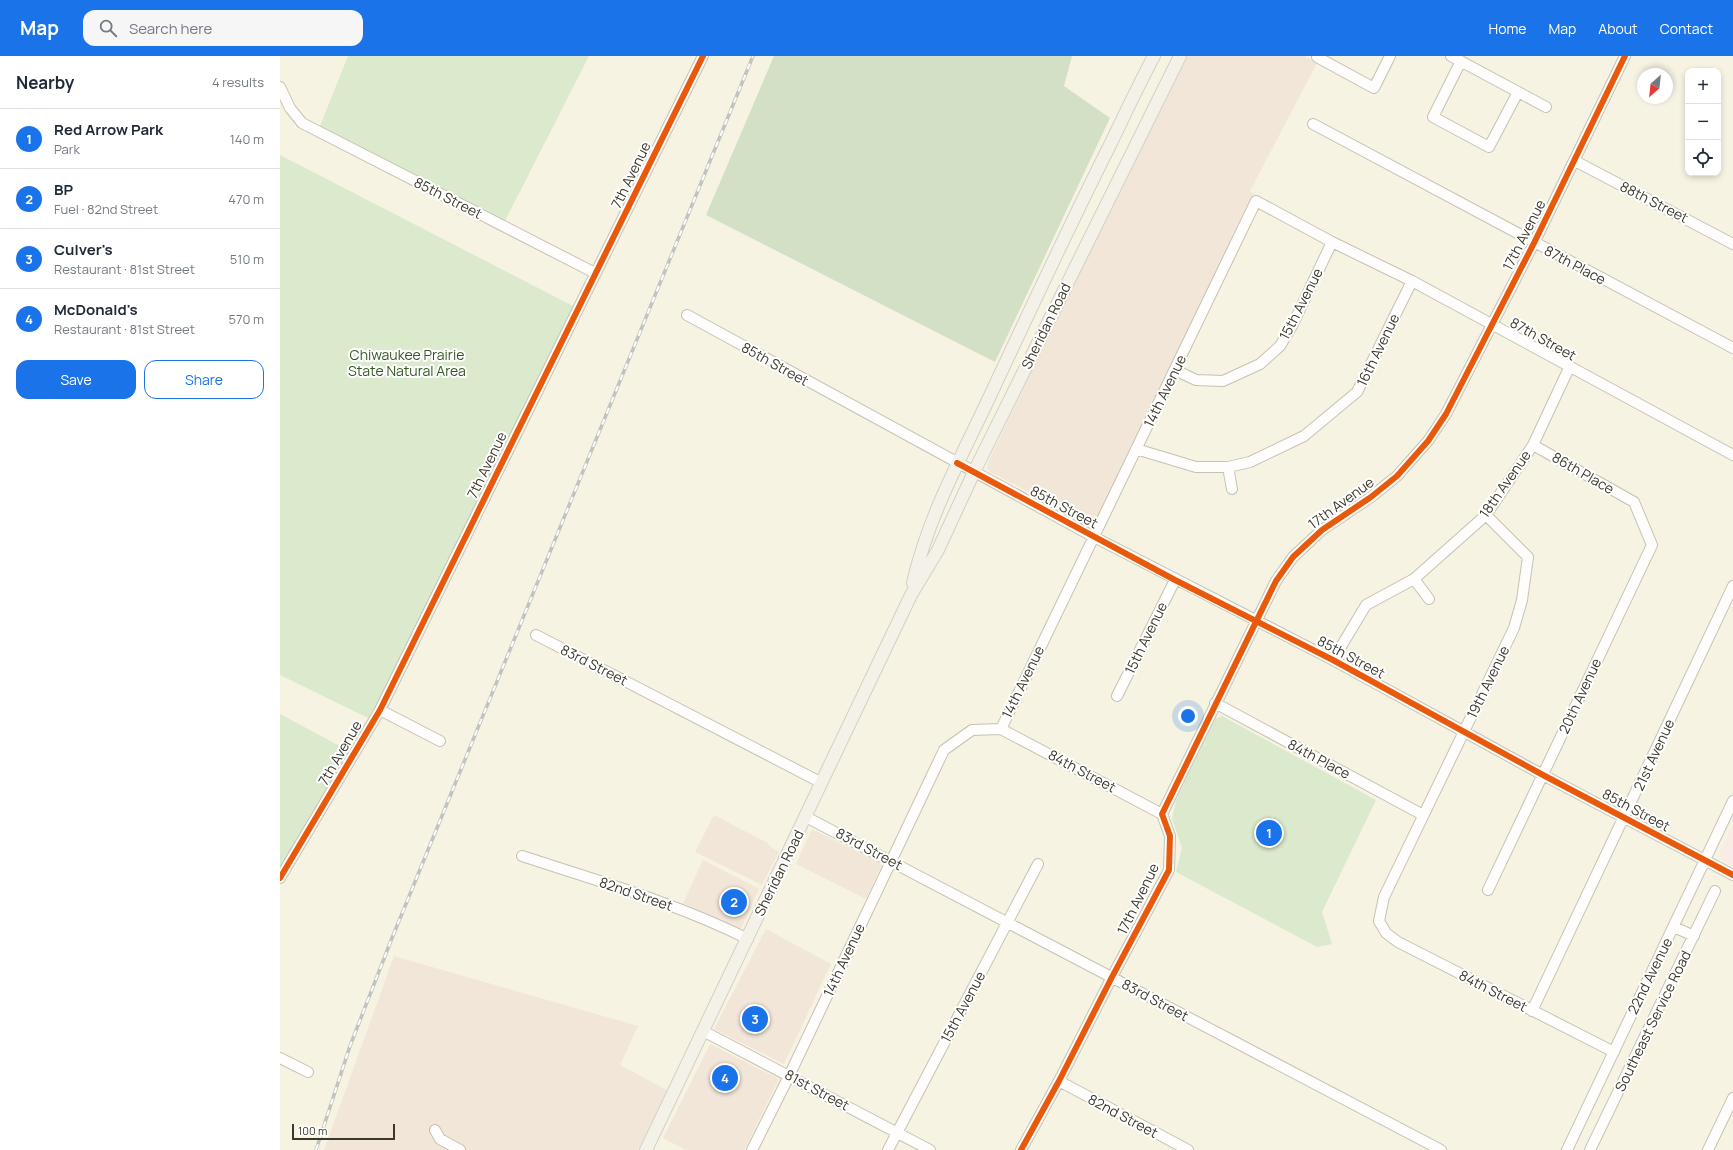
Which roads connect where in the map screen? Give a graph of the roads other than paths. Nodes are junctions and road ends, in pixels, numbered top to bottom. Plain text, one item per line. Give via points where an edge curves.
1 (703, 56) edge
2 (1154, 56) edge
3 (1180, 56) edge
4 (1318, 56) edge
5 (1390, 56) edge
6 (1451, 56) edge
7 (1625, 56) edge
8 (1461, 61) junction
9 (280, 87) edge
10 (1518, 92) junction
11 (1546, 107) dead end
12 (1313, 124) dead end
13 (1574, 161) junction
14 (1256, 201) joint
15 (1332, 242) junction
16 (1534, 243) junction
17 (1733, 244) edge
18 (595, 273) junction
19 (1412, 280) junction
20 (687, 315) dead end
21 (1492, 324) junction
22 (1733, 348) edge
23 (1569, 368) junction
24 (1175, 370) junction
25 (1533, 445) junction
26 (1136, 448) junction
27 (1733, 455) edge
28 (956, 463) junction
29 (1228, 467) junction
30 (974, 472) junction
31 (1232, 489) dead end
32 (1634, 502) joint
33 (1486, 515) junction
34 (1094, 537) junction
35 (1414, 579) junction
36 (1175, 580) junction
37 (1733, 586) edge
38 (911, 595) junction
39 (1429, 599) dead end
40 (1256, 622) junction
41 (536, 635) dead end
42 (1333, 660) junction
43 (1117, 696) dead end
44 (1215, 703) junction
45 (380, 710) junction
46 (1001, 729) junction
47 (1463, 732) junction
48 (440, 741) dead end
49 (1543, 775) junction
50 (822, 783) junction
51 (1733, 801) edge
52 (1162, 814) junction
53 (1423, 815) junction
54 (806, 816) junction
55 (1624, 818) junction
56 (522, 856) dead end
57 (1706, 860) junction
58 (891, 861) junction
59 (1038, 864) dead end
60 (1733, 875) edge
61 (280, 878) edge
62 (1488, 890) dead end
63 (1715, 891) dead end
64 (1379, 921) joint
65 (1008, 922) junction
66 (1674, 927) junction
67 (1694, 936) junction
68 (748, 939) junction
69 (1112, 977) junction
70 (1532, 1010) junction
71 (703, 1031) junction
72 (1614, 1052) junction
73 (280, 1058) edge
74 (308, 1072) dead end
75 (789, 1076) junction
76 (1059, 1081) junction
77 (1733, 1098) edge
78 (435, 1130) dead end
79 (897, 1132) junction
80 (460, 1150) edge
81 (646, 1150) edge
82 (752, 1150) edge
83 (888, 1150) edge
84 (930, 1150) edge
85 (1021, 1150) edge
86 (1188, 1150) edge
87 (1440, 1150) edge
88 (1567, 1150) edge
89 (1590, 1150) edge
90 (1708, 1150) edge

1 - 18 street, 7th Avenue
2 - 28 main road, Sheridan Road
3 - 30 main road, Sheridan Road
4 - 5 street via 1374,88
6 - 8 street
7 - 13 street, 17th Avenue
8 - 10 street
8 - 10 street via 1433,116 1489,147
9 - 18 street, 85th Street via 290,108 302,122
10 - 11 street
12 - 16 street, 87th Place
13 - 16 street, 17th Avenue
13 - 17 street, 88th Street
14 - 15 street, 87th Street
14 - 24 street, 14th Avenue
15 - 19 street, 87th Street
15 - 24 street, 15th Avenue via 1292,326 1280,346 1260,364 1222,381 1196,380
16 - 21 street, 17th Avenue
16 - 22 street, 87th Place
18 - 45 street, 7th Avenue
19 - 21 street, 87th Street
19 - 29 street, 16th Avenue via 1357,392 1304,436 1250,462
20 - 28 street, 85th Street
21 - 23 street, 87th Street
21 - 40 street, 17th Avenue via 1446,414 1428,441 1397,476 1322,530 1293,558 1276,581
23 - 25 street, 18th Avenue
23 - 27 street, 87th Street
24 - 26 street, 14th Avenue
25 - 32 street, 86th Place
25 - 33 street, 18th Avenue
26 - 29 street, 16th Avenue via 1196,467
26 - 34 street, 14th Avenue
28 - 30 street, 85th Street
28 - 38 main road, Sheridan Road via 919,558
29 - 31 street
30 - 34 street, 85th Street
30 - 38 main road, Sheridan Road via 938,550
32 - 49 street, 20th Avenue via 1652,545
33 - 35 street, 18th Avenue
33 - 47 street, 19th Avenue via 1528,557 1522,600 1514,628
34 - 36 street, 85th Street
34 - 46 street, 14th Avenue
35 - 39 street
35 - 42 street, 18th Avenue via 1366,605
36 - 40 street, 85th Street
36 - 43 street, 15th Avenue
37 - 55 street, 21st Avenue
38 - 50 main road, Sheridan Road
40 - 42 street, 85th Street
40 - 44 street, 17th Avenue
41 - 50 street, 83rd Street
42 - 47 street, 85th Street
44 - 52 street, 17th Avenue
44 - 53 street, 84th Place
45 - 48 street
45 - 61 street, 7th Avenue
46 - 52 street, 84th Street
46 - 58 street, 14th Avenue via 972,730 944,750
47 - 49 street, 85th Street
47 - 53 street, 19th Avenue
49 - 55 street, 85th Street
49 - 62 street, 20th Avenue
50 - 54 main road, Sheridan Road
51 - 57 street, 22nd Avenue
52 - 69 street, 17th Avenue via 1170,836 1169,870
53 - 64 street, 19th Avenue via 1384,897
54 - 58 street, 83rd Street
54 - 68 main road, Sheridan Road
55 - 57 street, 85th Street
55 - 70 street, 21st Avenue
56 - 68 street, 82nd Street via 663,903 711,921
57 - 60 street, 85th Street
57 - 66 street, 22nd Avenue
58 - 65 street, 83rd Street
58 - 75 street, 14th Avenue
59 - 65 street, 15th Avenue
63 - 67 street, Southeast Service Road
64 - 70 street, 84th Street via 1386,933 1398,942
65 - 69 street, 83rd Street
65 - 79 street, 15th Avenue
66 - 67 street
66 - 72 street, 22nd Avenue
67 - 89 street, Southeast Service Road
68 - 71 main road, Sheridan Road
69 - 76 street, 17th Avenue
69 - 87 street, 83rd Street
70 - 72 street, 84th Street
71 - 75 street, 81st Street
71 - 81 main road, Sheridan Road
72 - 88 street, 22nd Avenue
73 - 74 street
75 - 79 street, 81st Street
75 - 82 street, 14th Avenue
76 - 85 street, 17th Avenue
76 - 86 street, 82nd Street
77 - 90 street
78 - 80 street via 440,1140
79 - 83 street, 15th Avenue
79 - 84 street, 81st Street

